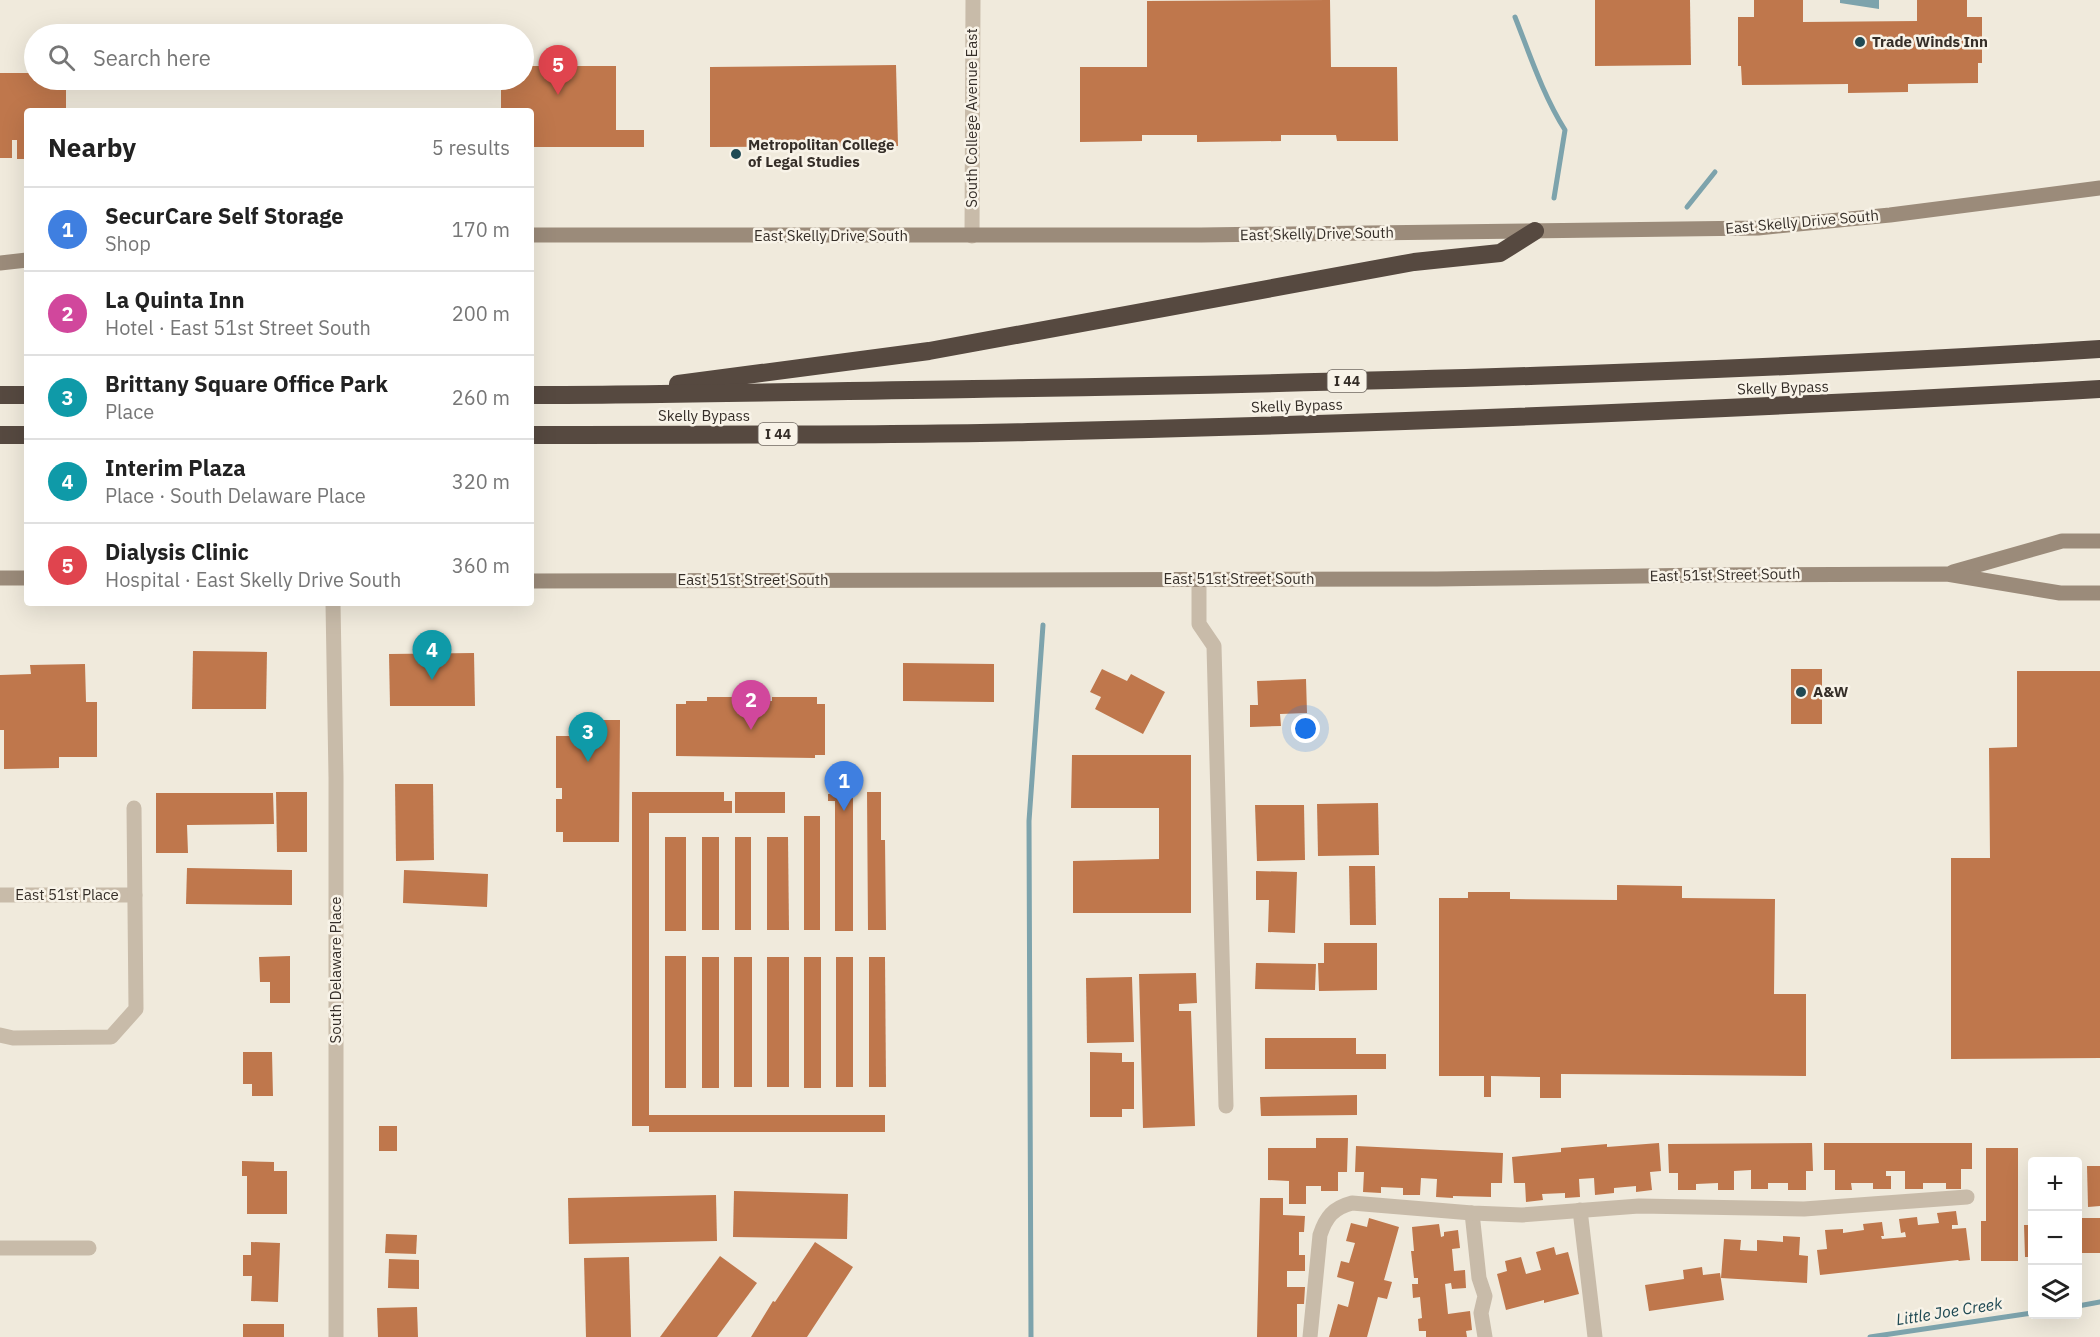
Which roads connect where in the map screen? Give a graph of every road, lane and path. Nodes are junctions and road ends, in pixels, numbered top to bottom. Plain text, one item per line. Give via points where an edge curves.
1 (973, 0) edge
2 (2100, 188) edge
3 (1535, 231) junction
4 (534, 235) edge
5 (972, 236) junction
6 (24, 260) edge
7 (0, 264) edge
8 (2100, 350) edge
9 (2100, 389) edge
10 (0, 395) edge
11 (24, 395) edge
12 (534, 395) edge
13 (592, 395) junction
14 (0, 435) edge
15 (24, 435) edge
16 (534, 435) edge
17 (2100, 540) edge
18 (1947, 574) junction
19 (0, 578) edge
20 (24, 578) edge
21 (1199, 579) junction
22 (534, 581) edge
23 (2100, 593) edge
24 (333, 606) edge
25 (134, 808) dead end
26 (0, 895) edge
27 (135, 895) junction
28 (0, 1035) edge
29 (1226, 1106) dead end
30 (1967, 1197) dead end
31 (1580, 1210) junction
32 (1472, 1213) junction
33 (0, 1248) edge
34 (89, 1248) dead end
35 (336, 1337) edge
36 (1310, 1337) edge
37 (1485, 1337) edge
38 (1595, 1337) edge

1 - 5 street, South College Avenue East
2 - 3 main road, East Skelly Drive South via 1768,227
3 - 5 main road, East Skelly Drive South
3 - 13 highway via 1500,253 1414,262 928,351
4 - 5 main road, East Skelly Drive South
6 - 7 main road
8 - 13 highway, Skelly Bypass / I 44 via 1423,379
9 - 16 highway, Skelly Bypass / I 44 via 1413,421 1036,432
10 - 11 highway
12 - 13 highway, Skelly Bypass / I 44
14 - 15 highway
17 - 18 main road, East 51st Street South via 2062,541
18 - 21 main road, East 51st Street South
18 - 23 main road, East 51st Street South via 2060,593
19 - 20 main road
21 - 22 main road, East 51st Street South
21 - 29 street via 1199,624 1214,646
24 - 35 street, South Delaware Place
25 - 27 street
26 - 27 street, East 51st Place
27 - 28 street via 136,1009 111,1037
30 - 31 street via 1804,1209 1639,1206
31 - 32 street via 1522,1215
31 - 38 street
32 - 36 street via 1352,1203 1330,1213 1320,1235
32 - 37 street via 1479,1278 1485,1296 1481,1313
33 - 34 street

